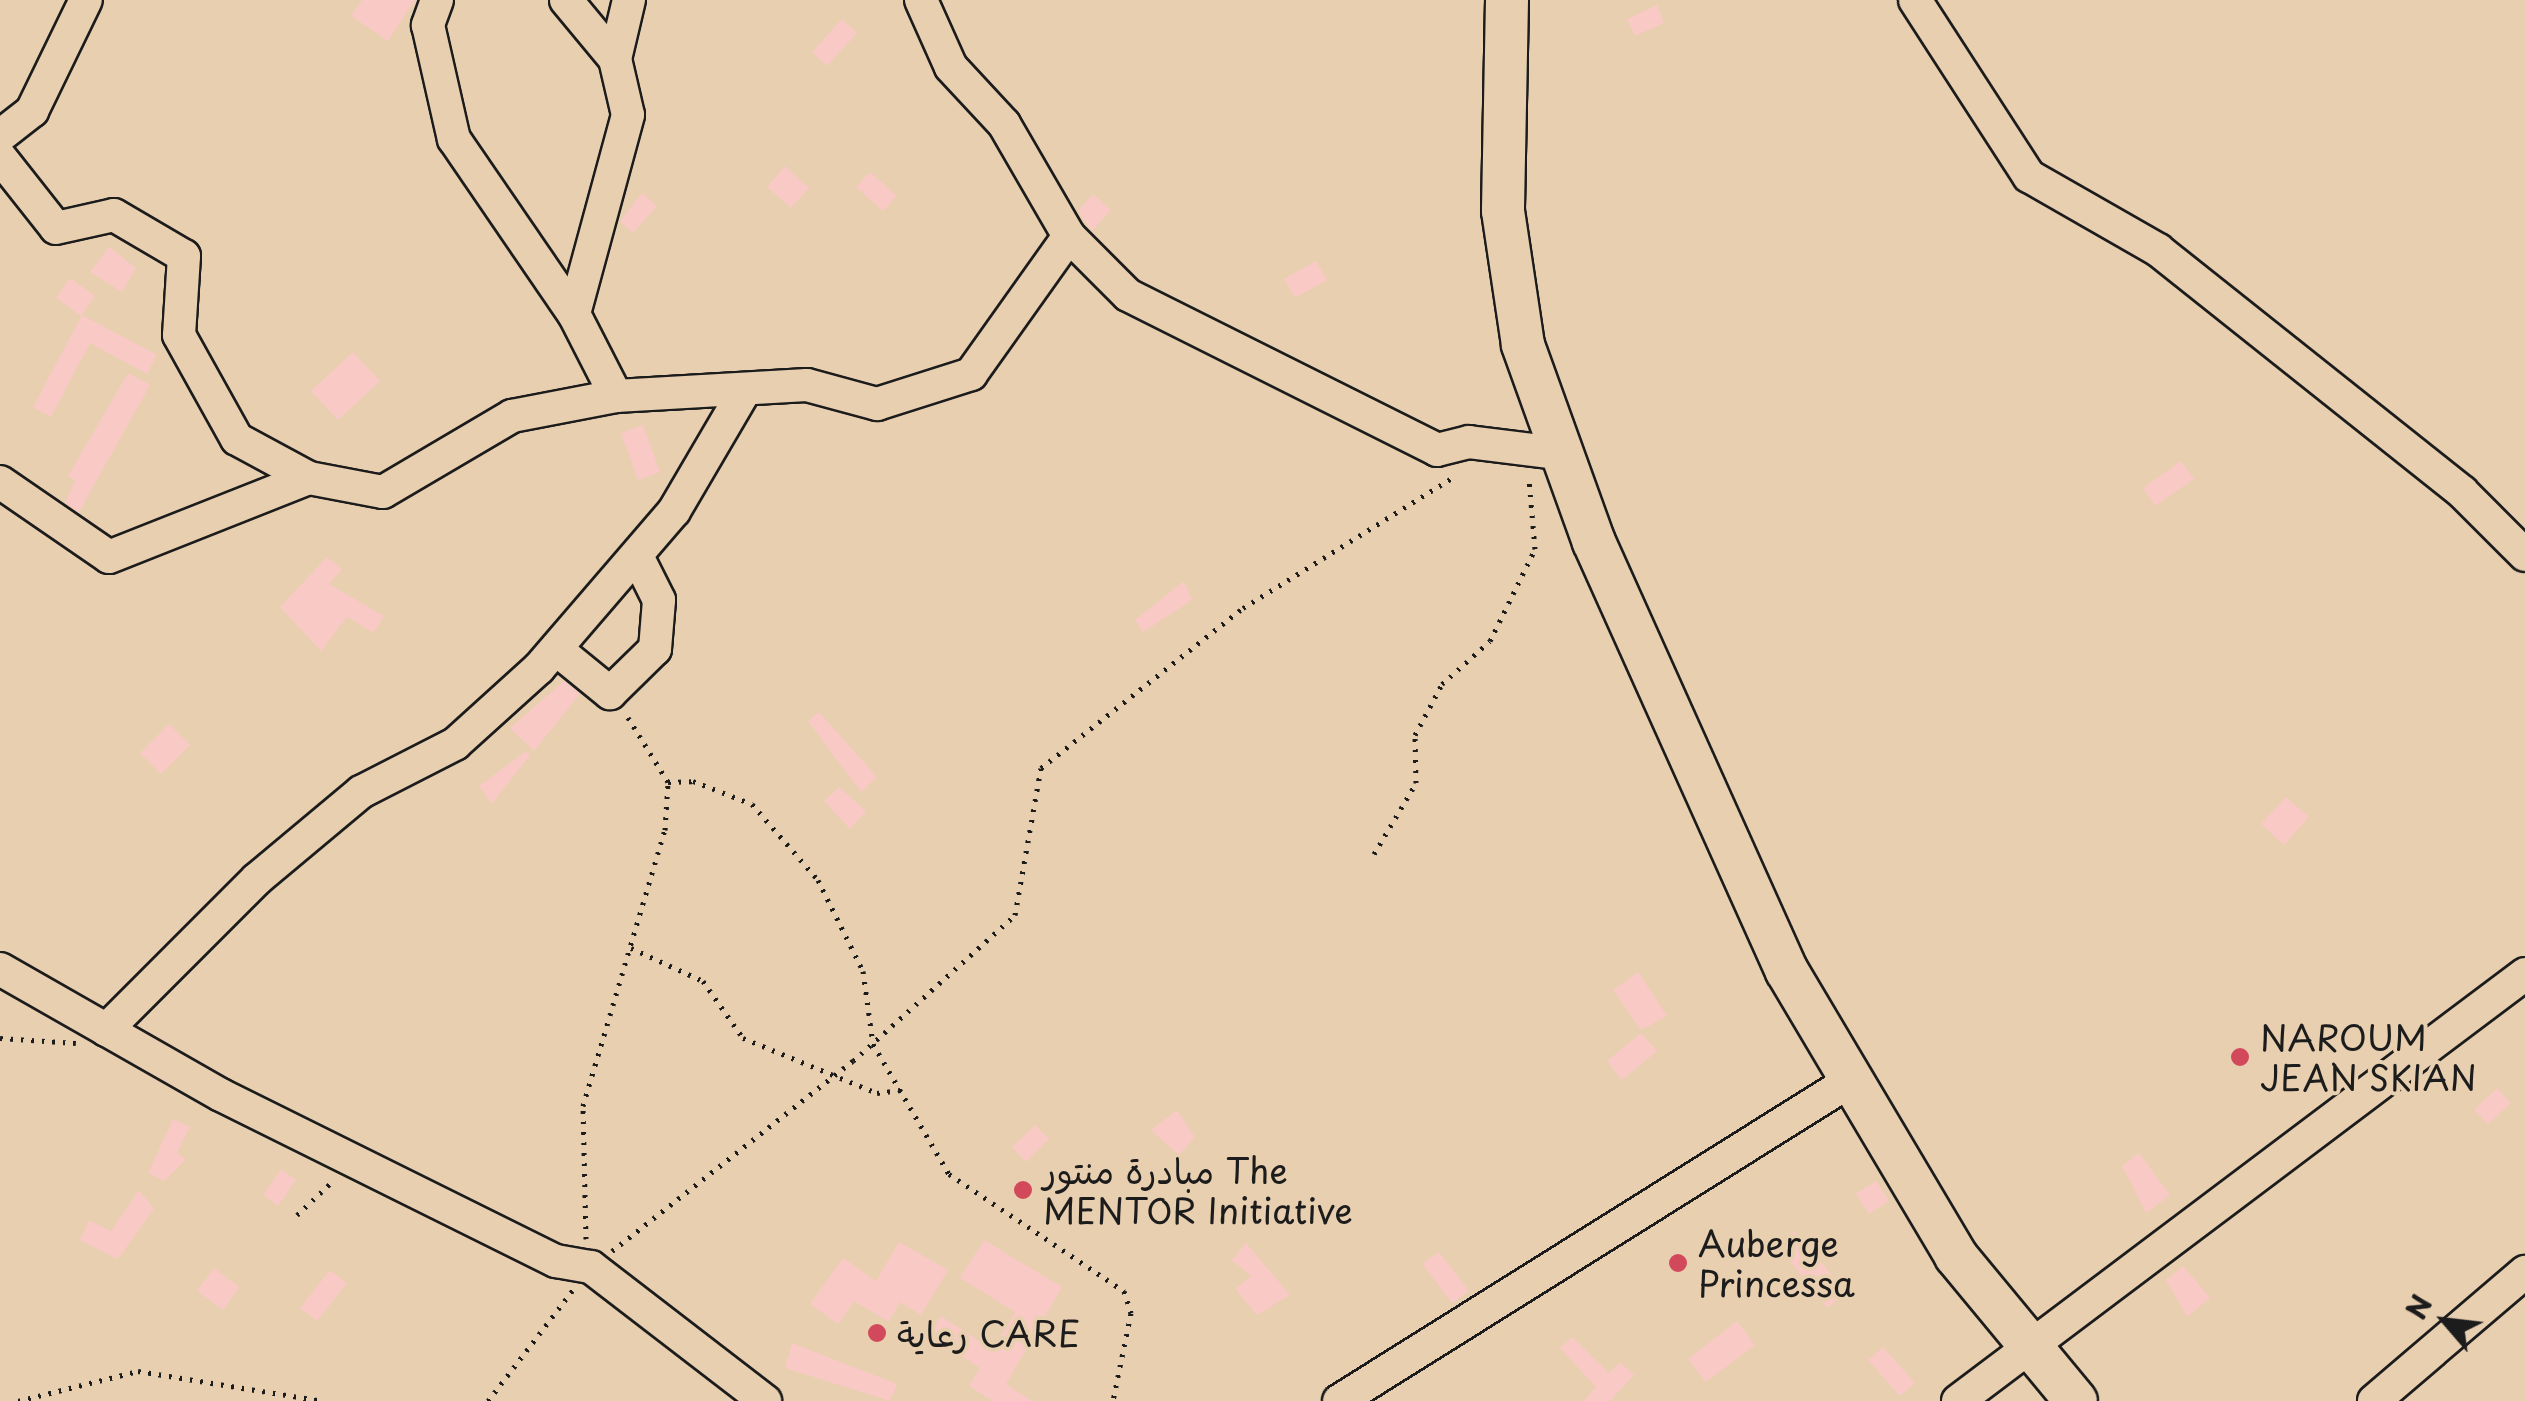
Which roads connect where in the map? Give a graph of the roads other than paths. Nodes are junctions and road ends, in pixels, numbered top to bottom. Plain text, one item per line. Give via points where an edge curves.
1 (86, 0) edge
2 (437, 0) edge
3 (566, 0) edge
4 (629, 0) edge
5 (921, 0) edge
6 (1507, 0) edge
7 (1915, 0) edge
8 (615, 59) junction
9 (0, 136) edge
10 (0, 157) edge
11 (1070, 236) junction
12 (574, 314) junction
13 (744, 390) junction
14 (616, 396) junction
15 (1566, 454) junction
16 (310, 478) junction
17 (0, 482) edge
18 (2525, 555) edge
19 (636, 556) junction
20 (556, 649) junction
21 (0, 969) edge
22 (2525, 974) edge
23 (112, 1034) junction
24 (1850, 1081) junction
25 (2525, 1272) edge
26 (2031, 1346) junction
27 (764, 1401) edge
28 (1339, 1401) edge
29 (1958, 1401) edge
30 (2076, 1401) edge
31 (2374, 1401) edge

1 - 9 street via 32,110
2 - 12 street via 428,26 454,139
3 - 8 street
4 - 8 street
5 - 11 street via 951,67 1004,124
6 - 15 main road via 1503,211 1523,345
7 - 18 street via 2030,176 2158,250 2462,492
8 - 12 street via 628,116
10 - 16 street via 56,228 114,215 184,256 179,334 237,439
11 - 13 street via 972,374 877,404 807,385
11 - 15 street via 1150,309 1437,450 1469,442
12 - 14 street
13 - 14 street
13 - 19 street via 717,445
14 - 16 street via 512,416 383,492
15 - 24 main road via 1581,503 1787,971
16 - 17 street via 109,556
19 - 20 street
19 - 20 street via 658,600 655,648 610,693
20 - 23 street via 455,744 362,792 258,879
21 - 23 street
22 - 26 street
23 - 27 street via 556,1261 590,1268
24 - 26 main road via 1956,1256
24 - 28 street
25 - 31 street
26 - 29 street
26 - 30 main road

